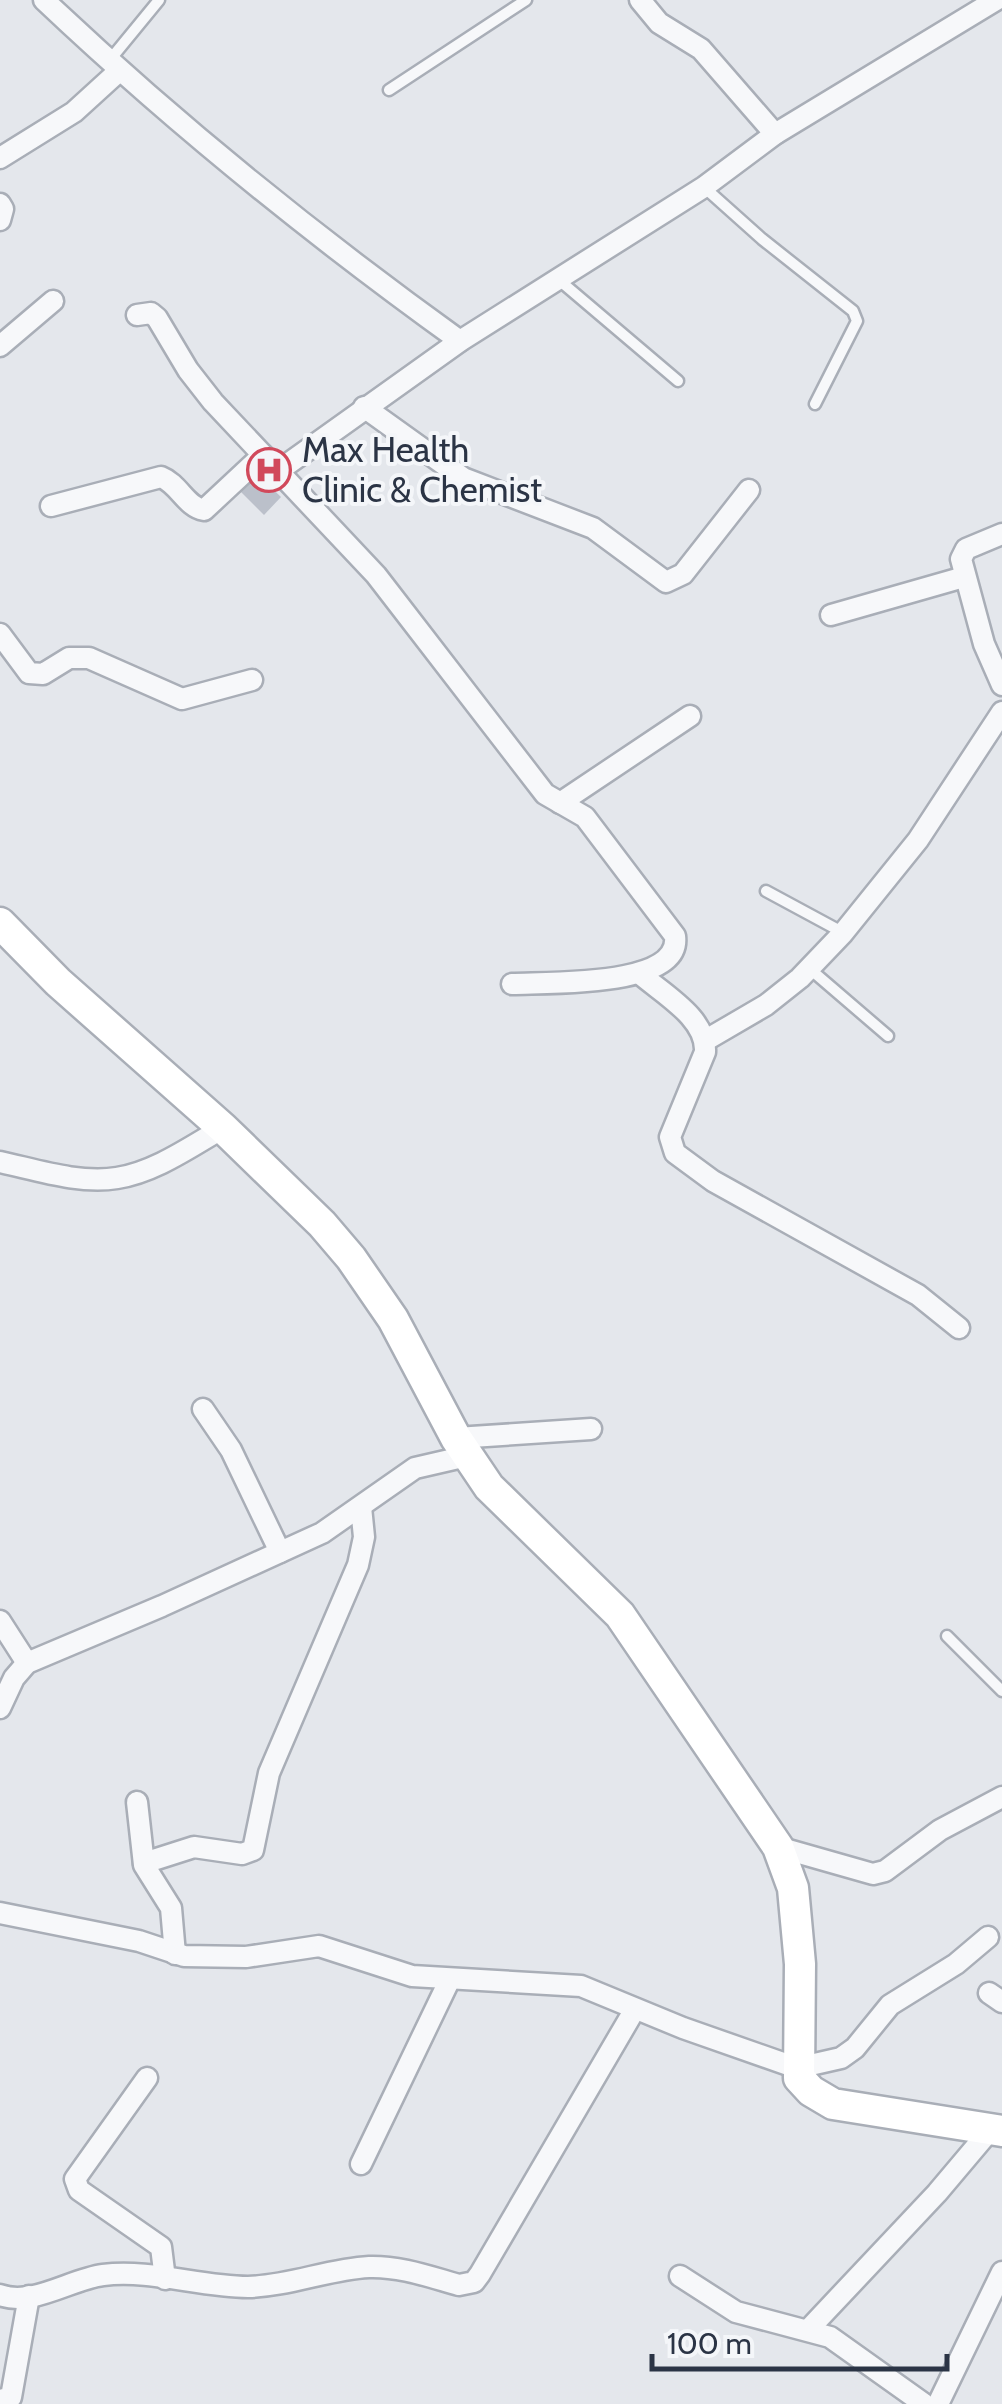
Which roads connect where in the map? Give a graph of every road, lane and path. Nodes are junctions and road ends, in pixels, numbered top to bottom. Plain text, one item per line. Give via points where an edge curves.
1 (44, 0) edge
2 (159, 0) edge
3 (526, 0) edge
4 (640, 0) edge
5 (996, 0) edge
6 (114, 66) junction
7 (388, 90) dead end
8 (775, 134) junction
9 (0, 158) edge
10 (704, 187) junction
11 (0, 204) edge
12 (0, 220) edge
13 (558, 279) junction
14 (53, 301) dead end
15 (138, 315) dead end
16 (460, 341) junction
17 (0, 346) edge
18 (678, 381) dead end
19 (815, 404) dead end
20 (364, 407) junction
21 (263, 455) junction
22 (278, 471) junction
23 (750, 490) dead end
24 (51, 506) dead end
25 (1002, 534) edge
26 (964, 578) junction
27 (830, 615) dead end
28 (0, 634) edge
29 (252, 680) dead end
30 (1002, 684) edge
31 (1002, 712) edge
32 (690, 716) dead end
33 (560, 804) junction
34 (766, 890) dead end
35 (0, 924) edge
36 (843, 933) junction
37 (809, 968) junction
38 (639, 973) junction
39 (512, 984) dead end
40 (888, 1036) dead end
41 (706, 1040) junction
42 (223, 1128) junction
43 (0, 1162) edge
44 (959, 1328) dead end
45 (203, 1409) dead end
46 (591, 1428) dead end
47 (462, 1447) junction
48 (361, 1507) junction
49 (280, 1552) junction
50 (0, 1621) edge
51 (948, 1636) dead end
52 (27, 1662) junction
53 (1002, 1691) edge
54 (0, 1708) edge
55 (1002, 1797) edge
56 (137, 1802) dead end
57 (778, 1847) junction
58 (144, 1862) junction
59 (0, 1914) edge
60 (988, 1937) dead end
61 (176, 1954) junction
62 (450, 1978) junction
63 (635, 2008) junction
64 (797, 2068) junction
65 (147, 2078) dead end
66 (997, 2130) edge
67 (362, 2164) dead end
68 (1002, 2272) edge
69 (680, 2276) dead end
70 (165, 2279) junction
71 (11, 2300) edge
72 (808, 2330) junction
73 (0, 2400) edge
74 (924, 2404) edge
75 (938, 2404) edge

1 - 6 street
2 - 6 lane
3 - 7 lane
4 - 8 street via 659,22 700,48
5 - 8 street
6 - 9 street via 74,112
6 - 16 street via 340,255
8 - 10 street
10 - 13 street
10 - 19 lane via 854,311 857,321
11 - 12 street
13 - 16 street
13 - 18 lane
14 - 17 street
15 - 21 street via 157,318 200,387
16 - 20 street
20 - 22 street
20 - 23 street via 463,478 593,528 666,582 683,574
21 - 22 street
21 - 24 street via 204,510 162,477
22 - 33 street via 376,576 526,771
25 - 26 street via 966,549
26 - 27 street
26 - 30 street
28 - 29 street via 28,674 43,674 69,658 89,658 182,698
31 - 36 street via 918,840
32 - 33 street
33 - 38 street via 585,817 675,936 675,952
34 - 36 lane
35 - 42 street
36 - 37 street
37 - 40 lane
37 - 41 street via 766,1005
38 - 39 street
38 - 41 street via 700,1026
41 - 44 street via 670,1137 674,1153 918,1294
42 - 43 street via 148,1169 115,1178
42 - 47 street via 351,1258
45 - 49 street via 231,1450
46 - 47 street
47 - 48 street via 415,1468
47 - 57 street via 517,1518 620,1615
48 - 49 street
48 - 58 street via 358,1565 269,1773 252,1850 194,1847
49 - 52 street
50 - 52 street
51 - 53 lane
52 - 54 street
55 - 57 street via 940,1830 886,1871 872,1874
56 - 58 street
57 - 64 street via 793,1888 800,1964
58 - 61 street via 171,1908
59 - 61 street
60 - 64 street via 890,2005 856,2048
61 - 62 street via 246,1957 318,1946 412,1976
62 - 63 street via 581,1986
62 - 67 street
63 - 64 street
63 - 70 street via 474,2282 459,2285 380,2267 266,2286
64 - 66 street via 799,2078 833,2104
65 - 70 street via 75,2179 80,2190 160,2247
66 - 72 street
68 - 75 street
69 - 72 street via 736,2312
70 - 71 street via 104,2275
71 - 73 street via 11,2397
72 - 74 street via 849,2349

